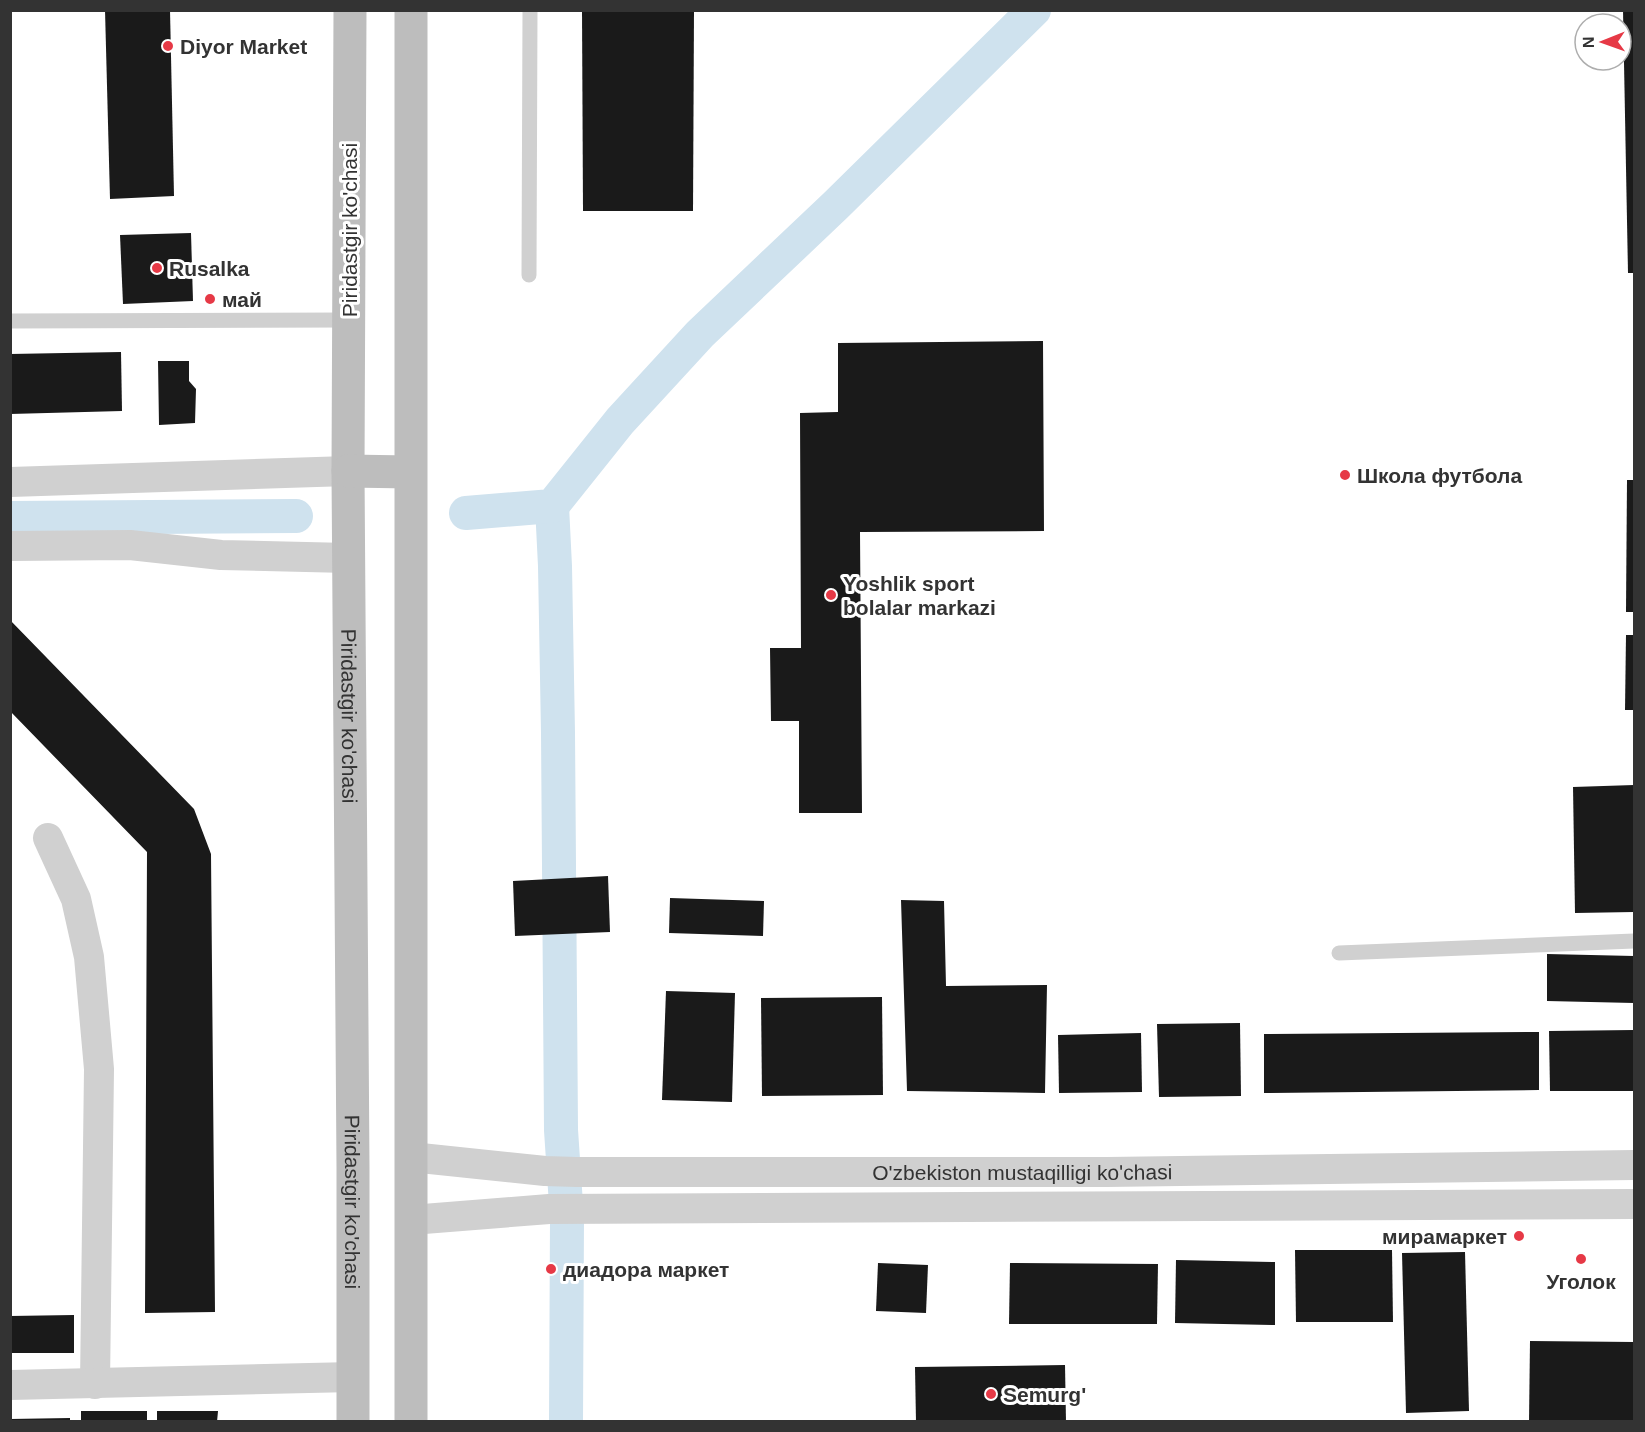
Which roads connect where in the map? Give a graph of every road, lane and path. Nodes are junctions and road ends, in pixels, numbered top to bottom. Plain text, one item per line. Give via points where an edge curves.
1 (350, 10) edge
2 (411, 10) edge
3 (530, 10) edge
4 (529, 275) dead end
5 (349, 320) junction
6 (10, 321) edge
7 (348, 471) junction
8 (410, 472) junction
9 (10, 482) edge
10 (10, 546) edge
11 (348, 558) junction
12 (48, 838) dead end
13 (1635, 941) edge
14 (1339, 952) dead end
15 (411, 1156) junction
16 (1635, 1165) edge
17 (1635, 1204) edge
18 (411, 1220) junction
19 (353, 1377) junction
20 (95, 1384) junction
21 (10, 1385) edge
22 (353, 1422) edge
23 (411, 1422) edge

1 - 5 main road, Piridastgir ko'chasi
2 - 8 main road
3 - 4 lane
5 - 6 lane
5 - 7 main road, Piridastgir ko'chasi
7 - 8 main road
7 - 9 street
7 - 11 main road, Piridastgir ko'chasi
8 - 15 main road
10 - 11 street via 130,545 221,555
11 - 19 main road, Piridastgir ko'chasi
12 - 20 street via 76,899 89,957 99,1069
13 - 14 lane
15 - 16 street, O'zbekiston mustaqilligi ko'chasi via 576,1172 1107,1172
15 - 18 main road
17 - 18 street, O'zbekiston mustaqilligi ko'chasi via 549,1209
18 - 23 main road
19 - 20 street
19 - 22 main road, Piridastgir ko'chasi
20 - 21 street

